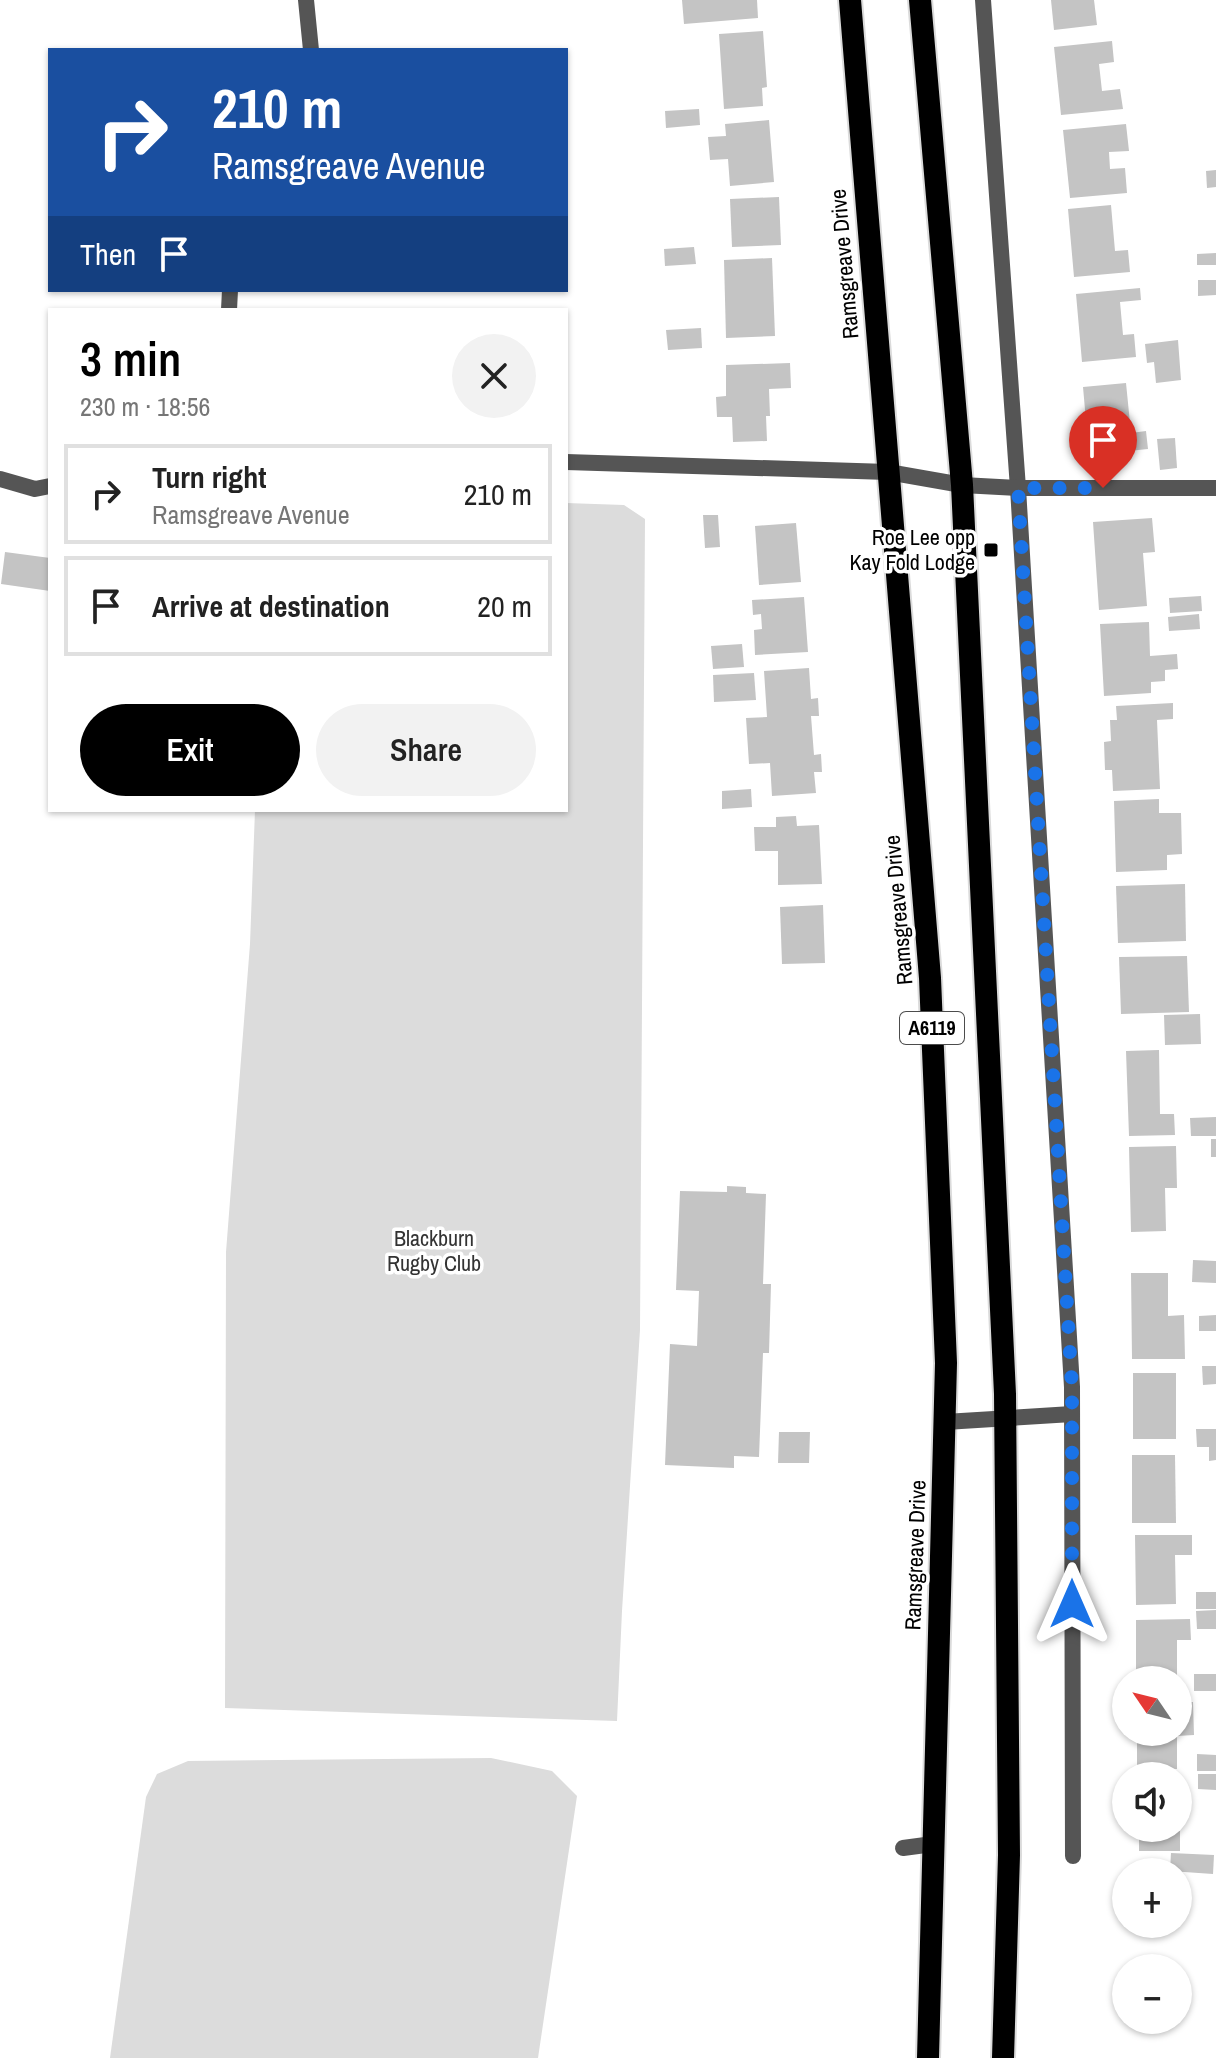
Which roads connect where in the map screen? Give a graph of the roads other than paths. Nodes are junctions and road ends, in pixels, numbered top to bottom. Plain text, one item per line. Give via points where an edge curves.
1 (306, 0) edge
2 (850, 0) edge
3 (920, 0) edge
4 (983, 0) edge
5 (311, 48) edge
6 (568, 462) edge
7 (888, 472) junction
8 (0, 479) edge
9 (962, 485) junction
10 (48, 486) edge
11 (1018, 488) junction
12 (1216, 488) edge
13 (1072, 1414) junction
14 (1005, 1418) junction
15 (945, 1422) junction
16 (933, 1844) junction
17 (903, 1848) dead end
18 (1073, 1856) dead end
19 (928, 2058) edge
20 (1003, 2058) edge

1 - 5 street
2 - 7 highway, Ramsgreave Drive / A6119
3 - 9 highway, A6119
4 - 11 street
6 - 7 street
7 - 9 street
7 - 15 highway, Ramsgreave Drive / A6119 via 930,978
8 - 10 street via 35,489
9 - 11 street
9 - 14 highway, A6119
11 - 12 street
11 - 13 street
13 - 14 street
13 - 18 street
14 - 15 street
14 - 20 highway, A6119 via 1009,1855
15 - 16 highway, Ramsgreave Drive / A6119
16 - 17 street
16 - 19 highway, Ramsgreave Drive / A6119

